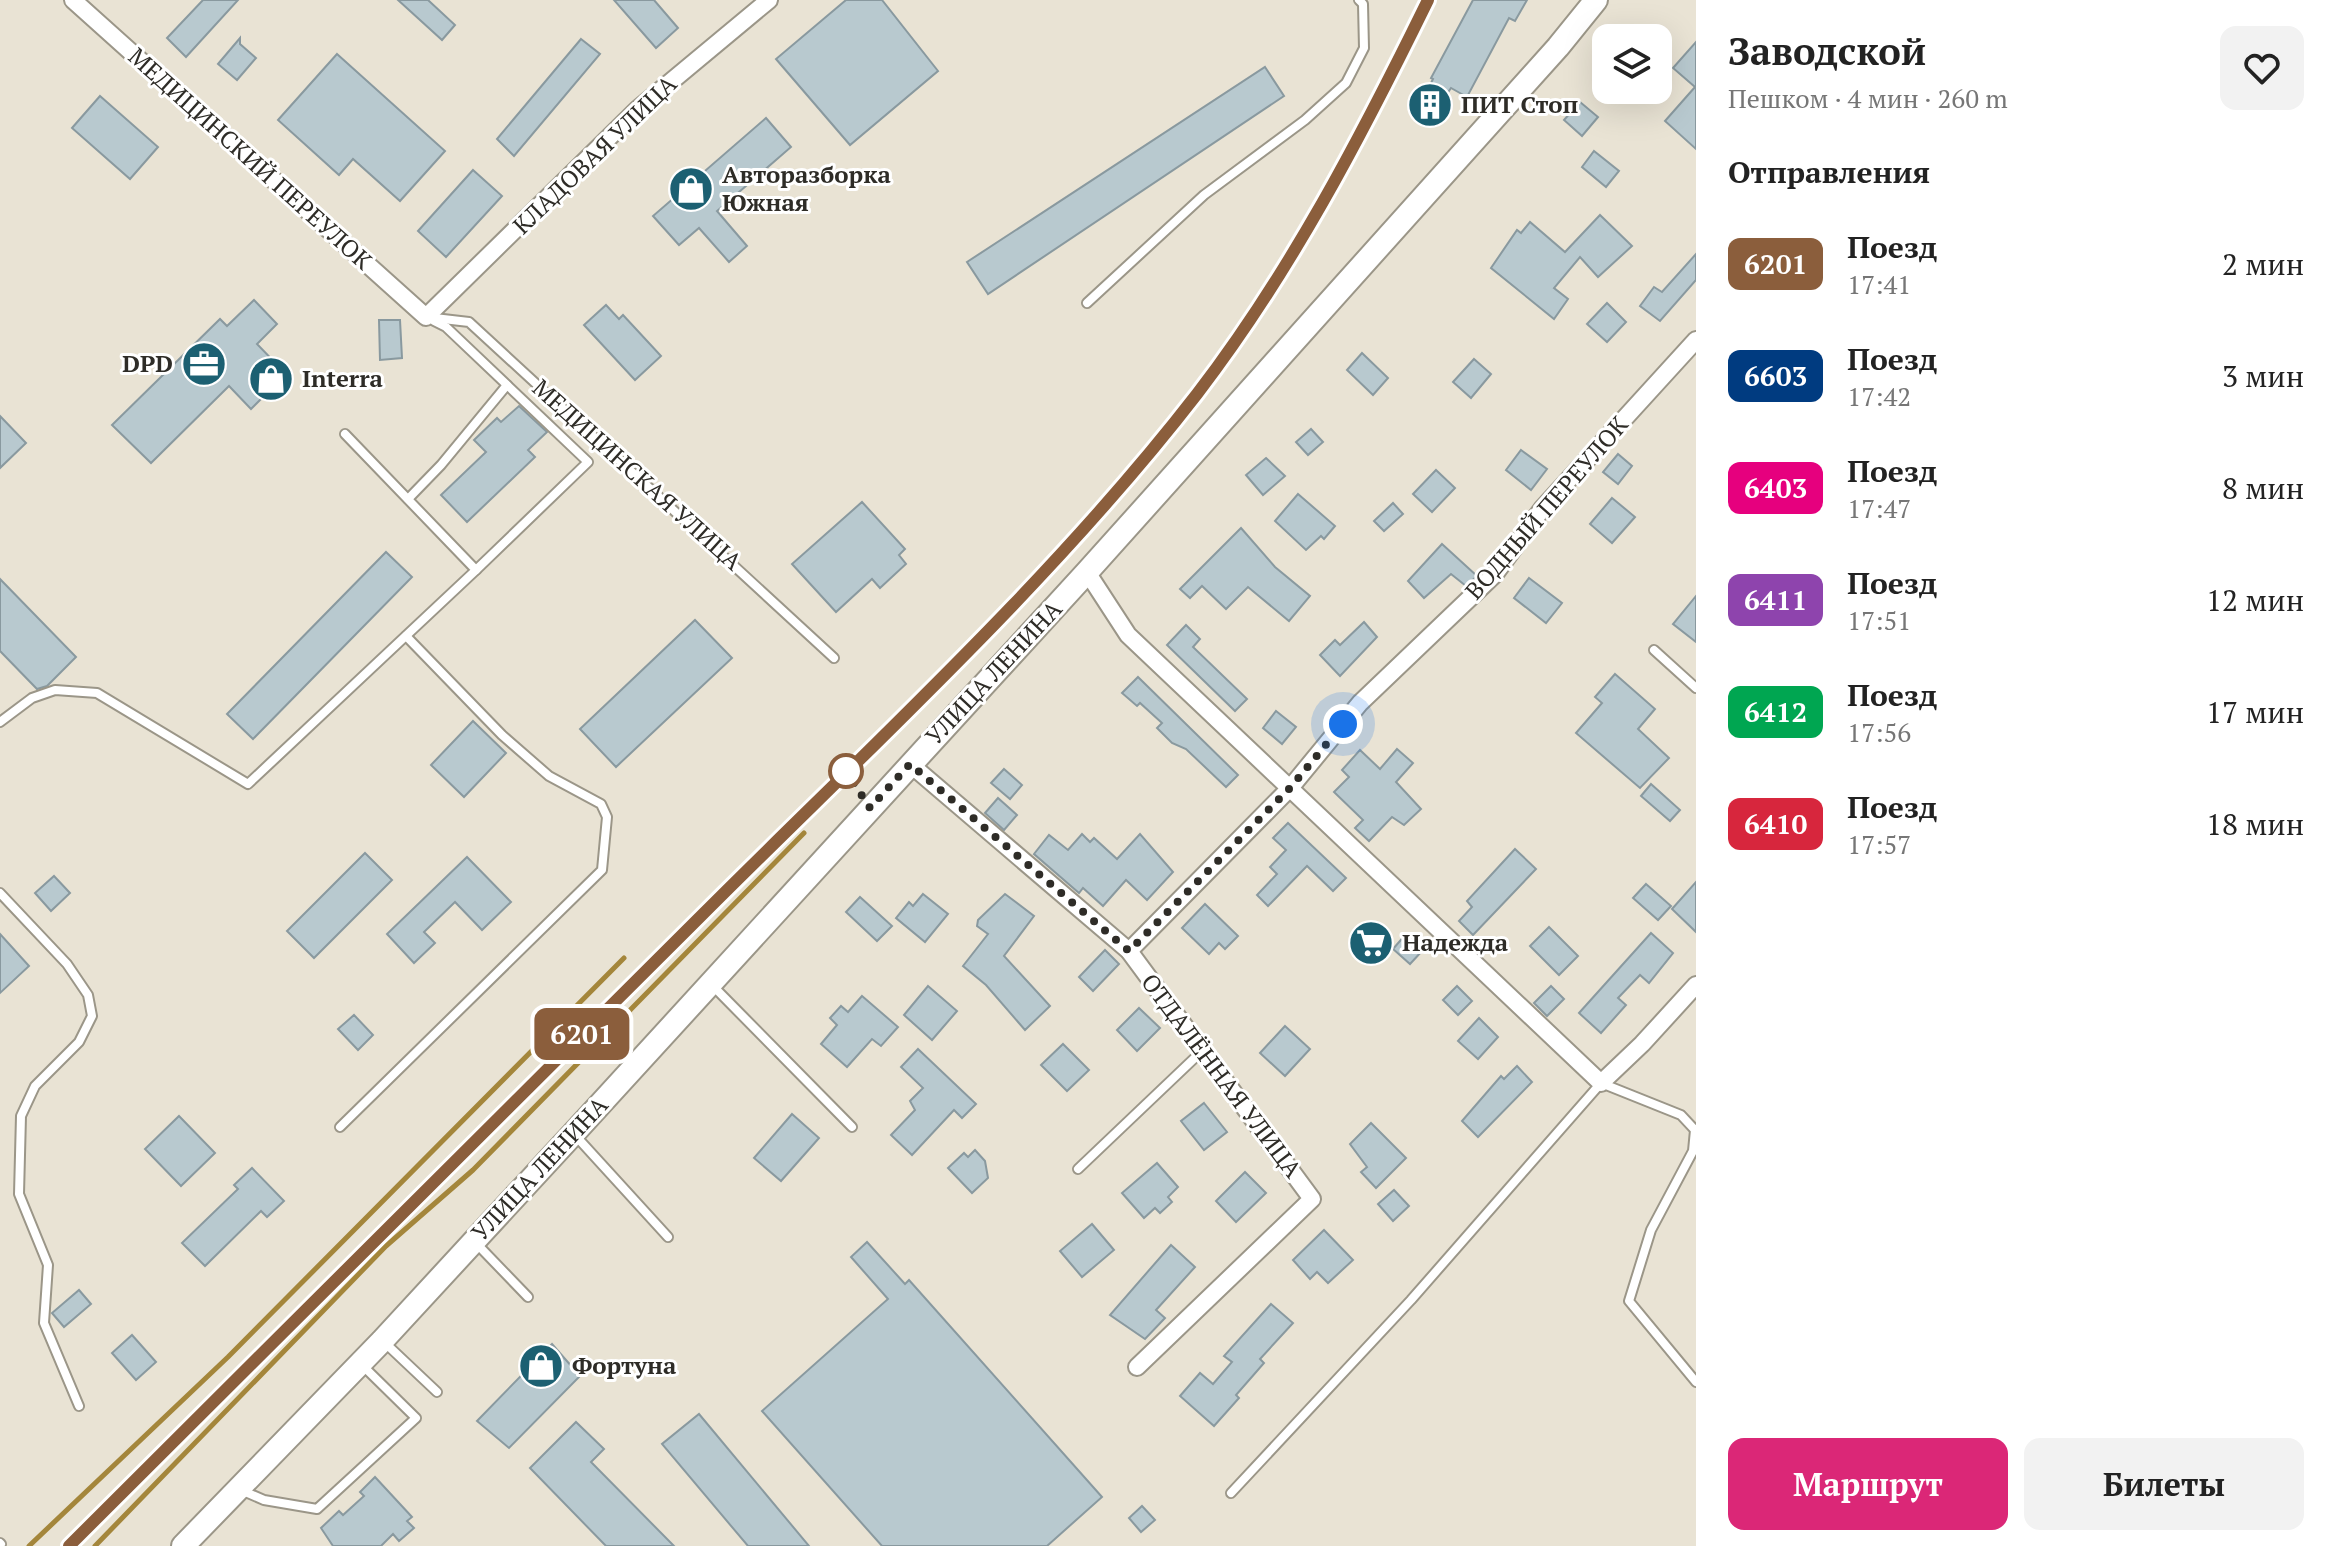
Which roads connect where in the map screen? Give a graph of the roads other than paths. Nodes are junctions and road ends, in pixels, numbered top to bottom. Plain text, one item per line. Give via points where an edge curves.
1 (73, 0) edge
2 (769, 0) edge
3 (1359, 0) edge
4 (1596, 0) edge
5 (1087, 303) dead end
6 (426, 317) junction
7 (1696, 340) edge
8 (507, 385) junction
9 (345, 434) dead end
10 (408, 499) junction
11 (476, 570) junction
12 (1087, 572) junction
13 (406, 636) junction
14 (1654, 650) dead end
15 (834, 658) dead end
16 (1696, 688) edge
17 (0, 722) edge
18 (910, 764) junction
19 (1291, 787) junction
20 (0, 893) edge
21 (1129, 951) junction
22 (710, 984) junction
23 (1696, 985) edge
24 (1203, 1050) junction
25 (1601, 1083) junction
26 (340, 1127) dead end
27 (852, 1127) dead end
28 (573, 1134) junction
29 (1078, 1169) dead end
30 (668, 1237) dead end
31 (474, 1242) junction
32 (528, 1297) dead end
33 (382, 1341) junction
34 (360, 1364) junction
35 (1137, 1367) dead end
36 (1696, 1382) edge
37 (437, 1392) dead end
38 (79, 1406) dead end
39 (238, 1489) junction
40 (1231, 1493) dead end
41 (183, 1546) edge

1 - 6 street, МЕДИЦИНСКИЙ ПЕРЕУЛОК
2 - 6 street, КЛАДОВАЯ УЛИЦА via 638,109
3 - 5 lane via 1364,48 1346,83 1204,195
4 - 12 main road, УЛИЦА ЛЕНИНА
6 - 8 lane via 446,327
6 - 15 lane, МЕДИЦИНСКАЯ УЛИЦА via 469,322
7 - 19 street, ВОДНЫЙ ПЕРЕУЛОК via 1542,509 1495,574 1360,703
8 - 10 lane
8 - 11 lane via 588,462
9 - 10 lane
10 - 11 lane
11 - 13 lane
12 - 18 main road, УЛИЦА ЛЕНИНА
12 - 19 street via 1128,635
13 - 17 lane via 248,784 97,693 55,690 32,698
13 - 26 lane via 549,776 601,804 607,817 602,870
14 - 16 lane
18 - 21 street, ОТДАЛЁННАЯ УЛИЦА
18 - 22 main road, УЛИЦА ЛЕНИНА
19 - 21 street, ВОДНЫЙ ПЕРЕУЛОК
19 - 25 street
20 - 38 lane via 67,964 88,995 92,1016 79,1042 35,1086 21,1116 19,1194 48,1265 44,1323
21 - 24 street, ОТДАЛЁННАЯ УЛИЦА
22 - 27 lane
22 - 28 main road, УЛИЦА ЛЕНИНА
23 - 25 street
24 - 29 lane
24 - 35 street, ОТДАЛЁННАЯ УЛИЦА via 1312,1199
25 - 36 lane via 1681,1115 1695,1130 1693,1151 1651,1230 1629,1301
25 - 40 lane via 1411,1300
28 - 30 lane
28 - 31 main road, УЛИЦА ЛЕНИНА
31 - 32 lane
31 - 33 main road, УЛИЦА ЛЕНИНА
33 - 34 main road, УЛИЦА ЛЕНИНА
33 - 37 lane
34 - 39 main road, УЛИЦА ЛЕНИНА
34 - 39 lane via 416,1418 317,1509 264,1500
39 - 41 main road, УЛИЦА ЛЕНИНА

